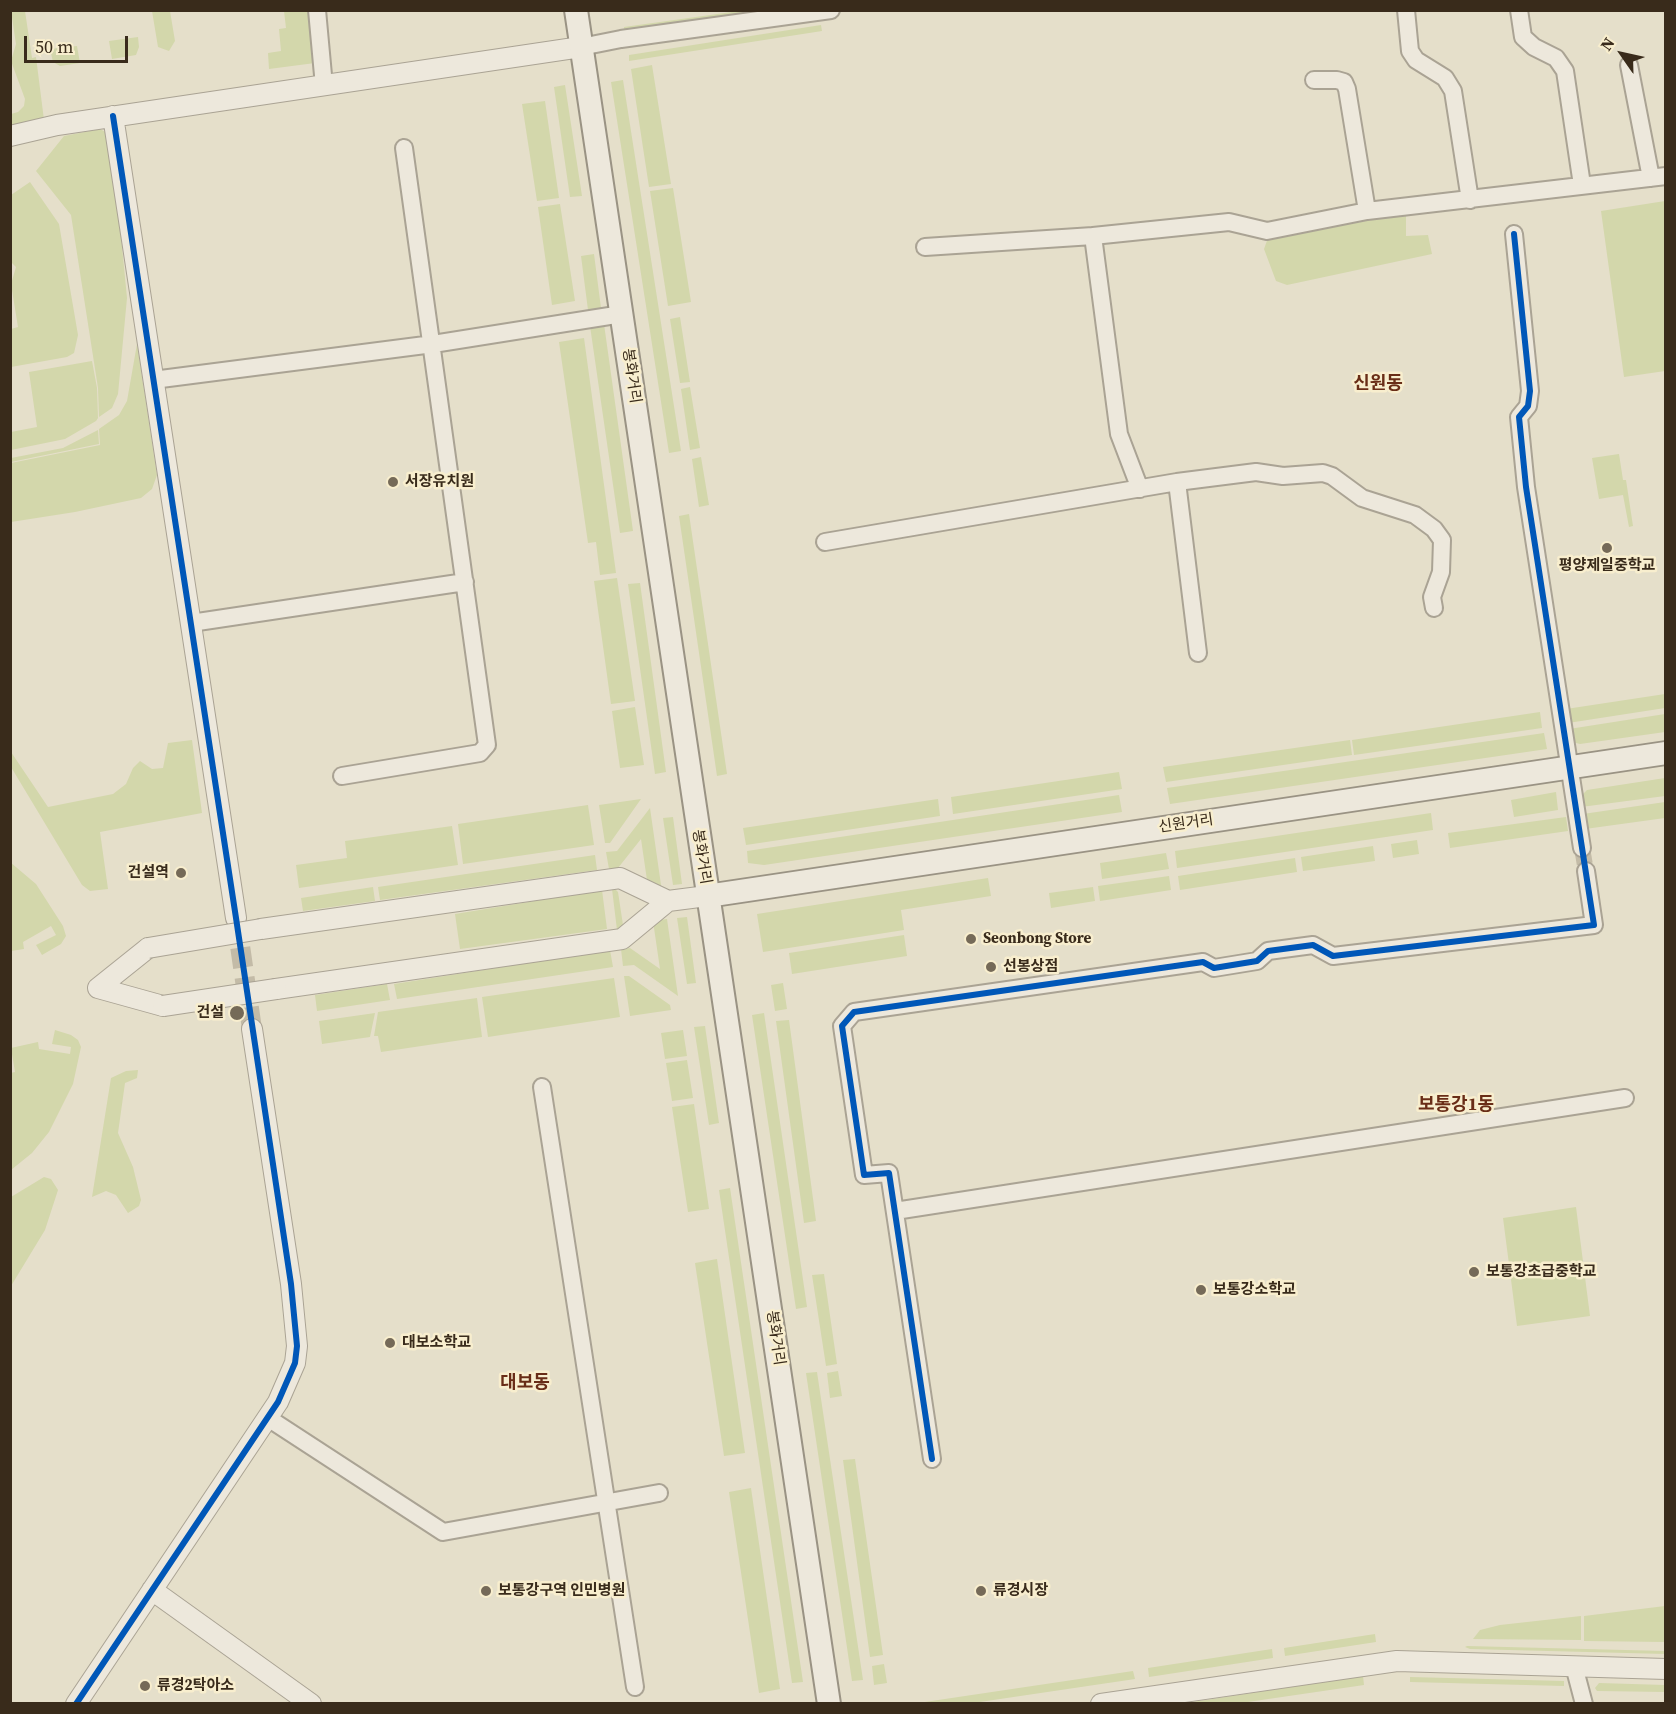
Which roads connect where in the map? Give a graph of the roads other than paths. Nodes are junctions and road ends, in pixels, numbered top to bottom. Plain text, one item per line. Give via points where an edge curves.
1 (317, 10) edge
2 (576, 10) edge
3 (831, 10) edge
4 (1406, 10) edge
5 (1519, 10) edge
6 (799, 13) edge
7 (581, 47) junction
8 (1629, 65) dead end
9 (1314, 80) dead end
10 (324, 86) junction
11 (113, 116) junction
12 (10, 136) edge
13 (404, 148) dead end
14 (1658, 177) edge
15 (1582, 185) junction
16 (1470, 200) junction
17 (1367, 212) junction
18 (1514, 234) dead end
19 (1093, 236) junction
20 (925, 247) dead end
21 (622, 314) junction
22 (433, 344) junction
23 (153, 380) junction
24 (1177, 482) junction
25 (1140, 489) junction
26 (825, 542) dead end
27 (465, 582) junction
28 (1434, 608) dead end
29 (190, 623) junction
30 (1198, 653) dead end
31 (1665, 753) edge
32 (1570, 767) junction
33 (342, 776) dead end
34 (1582, 848) tunnel mouth
35 (1586, 871) tunnel mouth
36 (707, 896) junction
37 (668, 901) junction
38 (236, 918) tunnel mouth
39 (252, 1029) tunnel mouth
40 (542, 1087) dead end
41 (1625, 1098) dead end
42 (895, 1211) junction
43 (268, 1418) junction
44 (932, 1459) dead end
45 (659, 1493) dead end
46 (607, 1503) junction
47 (152, 1590) junction
48 (1574, 1666) junction
49 (1665, 1669) edge
50 (634, 1687) dead end
51 (1103, 1703) edge
52 (76, 1704) edge
53 (311, 1704) edge
54 (829, 1704) edge
55 (1584, 1704) edge

1 - 10 street
2 - 7 main road, 봉화거리
3 - 6 street
4 - 16 street via 1410,51 1416,60 1444,78 1453,91
5 - 15 street via 1523,37 1556,58 1565,71
6 - 7 street
7 - 10 street
7 - 21 main road, 봉화거리
8 - 14 street
9 - 17 street via 1337,80 1347,88
10 - 11 street
11 - 12 street
11 - 23 street
13 - 22 street
14 - 15 street
15 - 16 street
16 - 17 street
17 - 19 street via 1267,231 1229,222
18 - 32 street via 1530,391 1528,406 1519,417 1526,487
19 - 20 street
19 - 25 street via 1119,434
21 - 22 street
21 - 36 main road, 봉화거리
22 - 23 street
22 - 27 street
23 - 29 street
24 - 25 street
24 - 28 street via 1256,472 1283,476 1323,473 1362,498 1414,515 1442,540 1441,572 1432,597
24 - 30 street
25 - 26 street
27 - 29 street
27 - 33 street via 487,744 480,753
29 - 38 street
31 - 32 main road, 신원거리
32 - 34 street
32 - 36 main road, 신원거리
35 - 42 street via 1594,925 1333,956 1313,945 1268,951 1257,961 1214,968 1203,962 854,1012 842,1026 864,1175 889,1173
36 - 37 street
36 - 54 main road, 봉화거리
37 - 37 street, bridge via 620,879 261,929 148,948 98,988 164,1006 622,939
39 - 43 street via 297,1346 295,1363
40 - 46 street
41 - 42 street
42 - 44 street
43 - 46 street via 443,1532
43 - 47 street
45 - 46 street
46 - 50 street
47 - 52 street
47 - 53 street
48 - 49 street
48 - 51 street via 1397,1661
48 - 55 street

